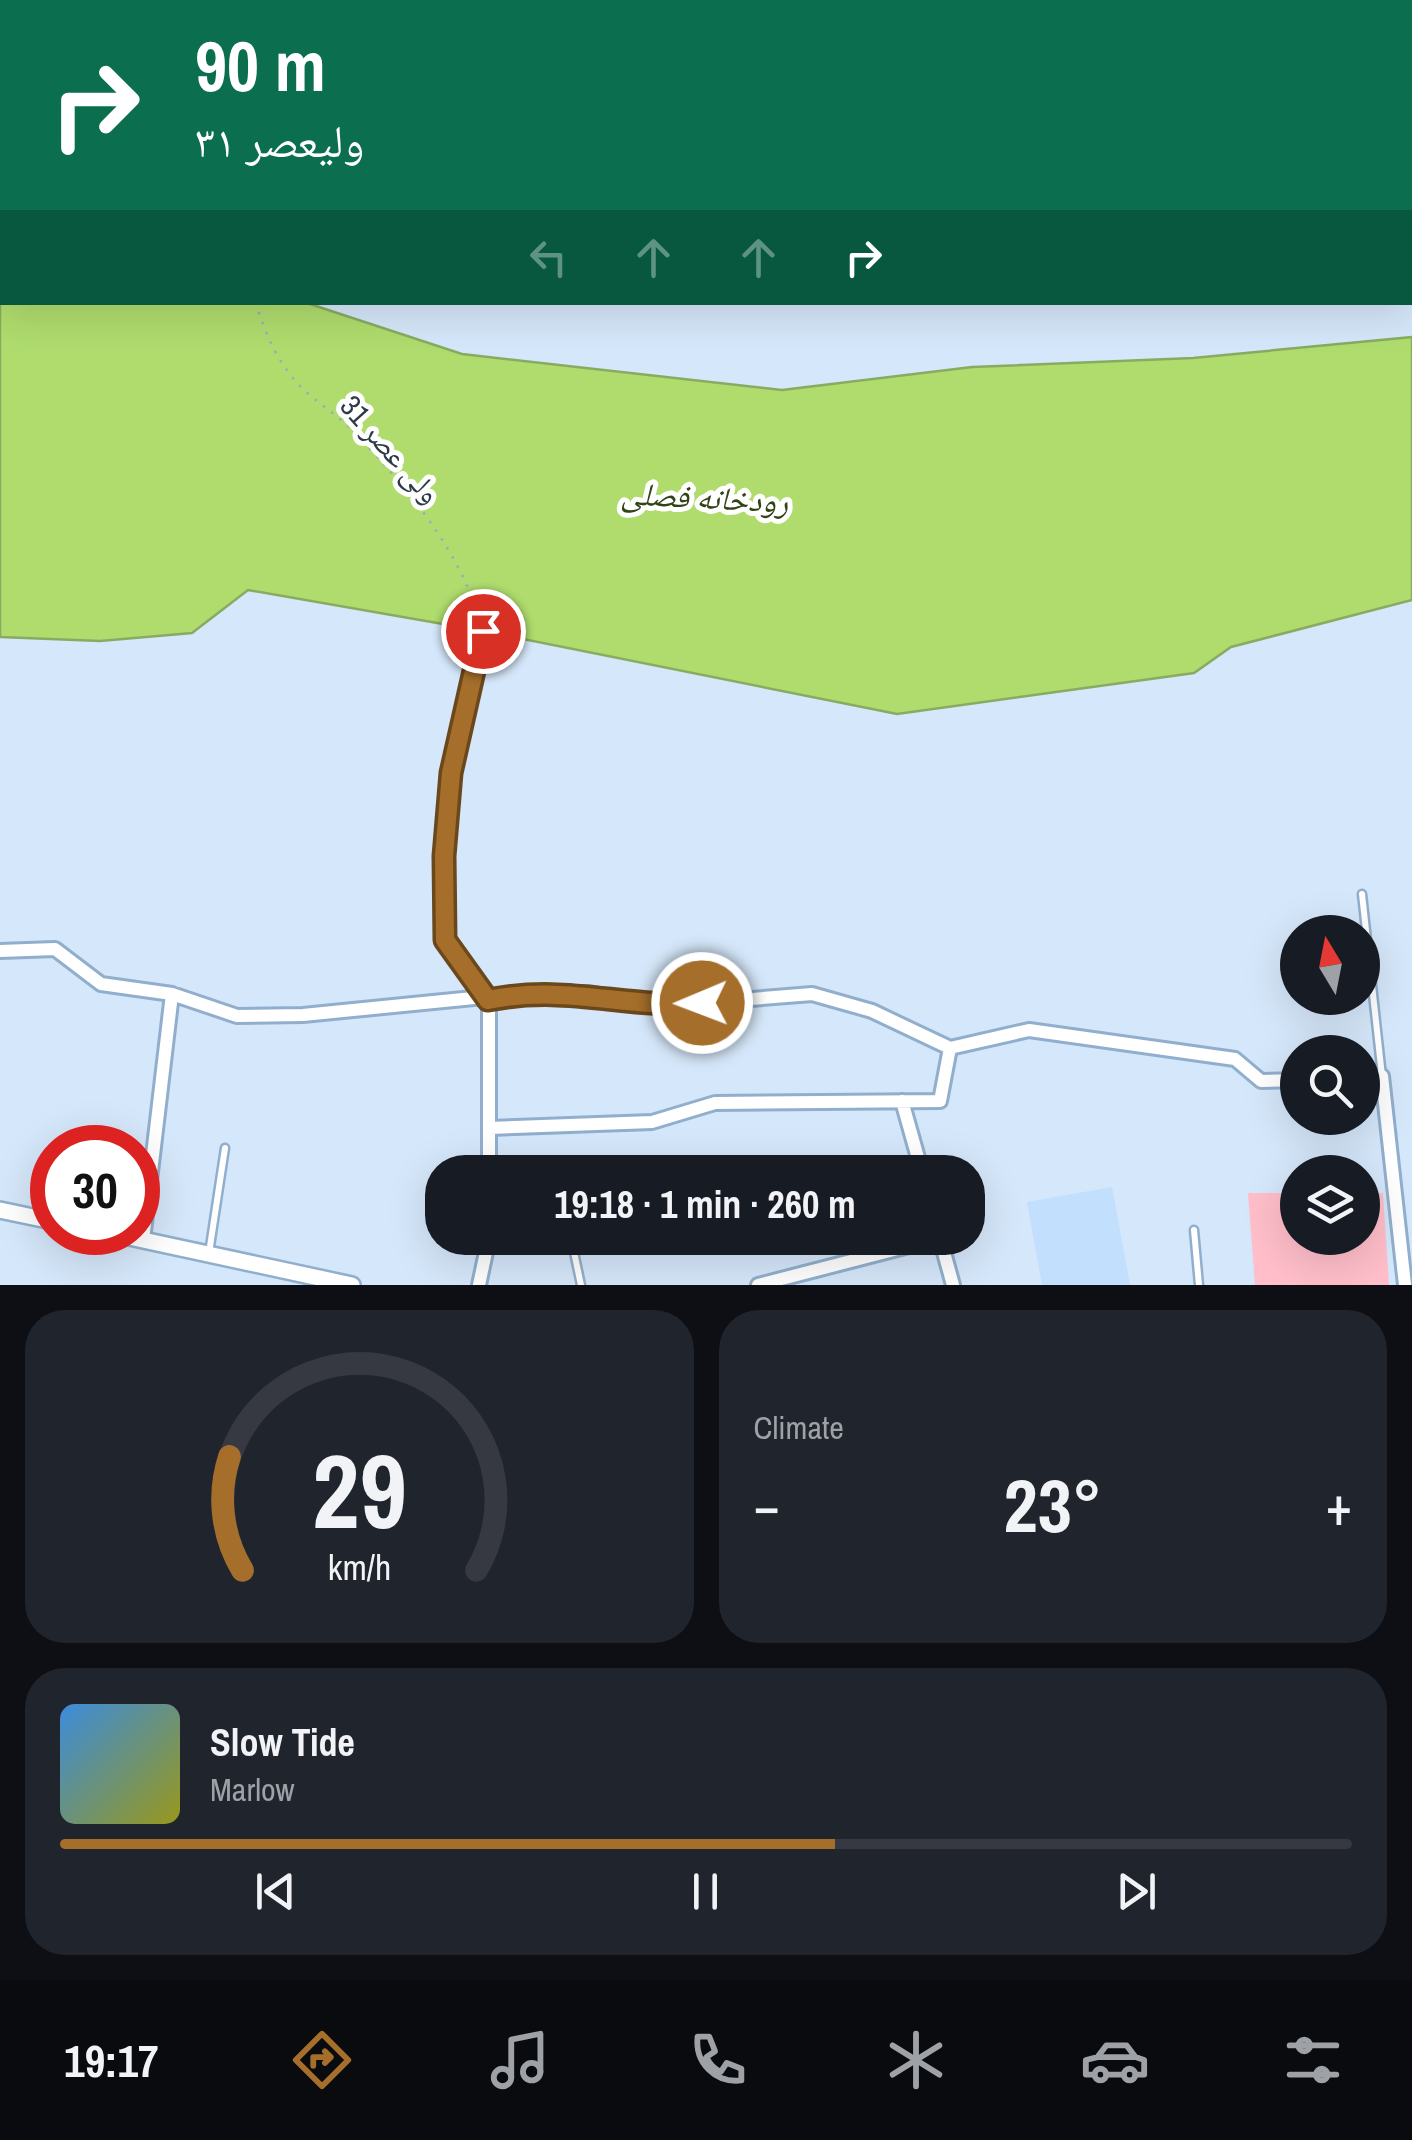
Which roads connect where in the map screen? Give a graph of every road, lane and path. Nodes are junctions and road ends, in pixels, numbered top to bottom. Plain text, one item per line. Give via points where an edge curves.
1 (257, 305) edge
2 (483, 631) joint
3 (1362, 894) dead end
4 (0, 952) edge
5 (172, 994) junction
6 (488, 1000) junction
7 (950, 1048) junction
8 (1382, 1076) joint
9 (1280, 1080) edge
10 (902, 1102) junction
11 (156, 1125) edge
12 (489, 1128) junction
13 (224, 1148) dead end
14 (489, 1155) edge
15 (917, 1155) edge
16 (0, 1210) edge
17 (30, 1216) edge
18 (1194, 1230) dead end
19 (160, 1244) edge
20 (209, 1254) junction
21 (485, 1255) edge
22 (575, 1255) edge
23 (874, 1255) edge
24 (945, 1255) edge
25 (352, 1285) edge
26 (478, 1285) edge
27 (581, 1285) edge
28 (758, 1285) edge
29 (953, 1285) edge
30 (1199, 1285) edge
31 (1404, 1285) edge

1 - 2 path, ولی عصر 31 via 274,350 303,389 355,433 417,504 465,574
2 - 6 street via 451,773 445,940
3 - 8 lane
4 - 5 street via 55,950 101,984
5 - 6 street via 238,1016
5 - 11 street
6 - 7 street via 589,993 665,1006 812,994 872,1011
6 - 12 street
7 - 9 street via 1029,1030 1235,1060 1261,1081
7 - 10 street via 940,1101
8 - 31 street
10 - 12 street via 715,1103 652,1122
10 - 15 street
12 - 14 street
13 - 20 lane
16 - 17 street
18 - 30 lane
19 - 20 street
20 - 25 street
21 - 26 street
22 - 27 lane
23 - 28 street
24 - 29 street

